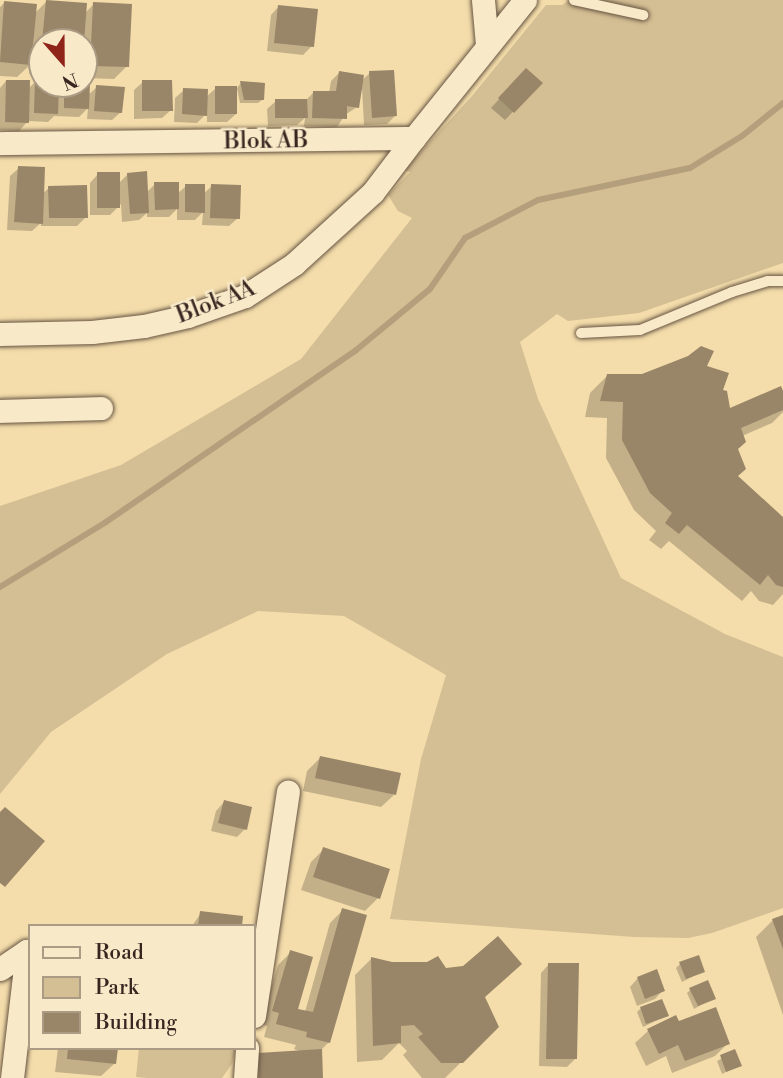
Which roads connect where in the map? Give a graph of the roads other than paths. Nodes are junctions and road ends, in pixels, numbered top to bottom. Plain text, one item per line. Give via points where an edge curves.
1 (484, 0) edge
2 (525, 0) edge
3 (574, 0) edge
4 (643, 15) dead end
5 (487, 45) junction
6 (414, 138) junction
7 (0, 144) edge
8 (783, 281) edge
9 (581, 333) dead end
10 (0, 334) edge
11 (101, 408) dead end
12 (0, 411) edge
13 (288, 792) dead end
14 (0, 969) edge
15 (256, 1003) edge
16 (12, 1078) edge

1 - 5 street
2 - 5 street
3 - 4 lane
5 - 6 street
6 - 7 street, Blok AB
6 - 10 street, Blok AA via 373,192 294,264 245,296 144,326
8 - 9 lane via 732,292 640,330
11 - 12 street
13 - 15 street
14 - 16 street via 27,951

